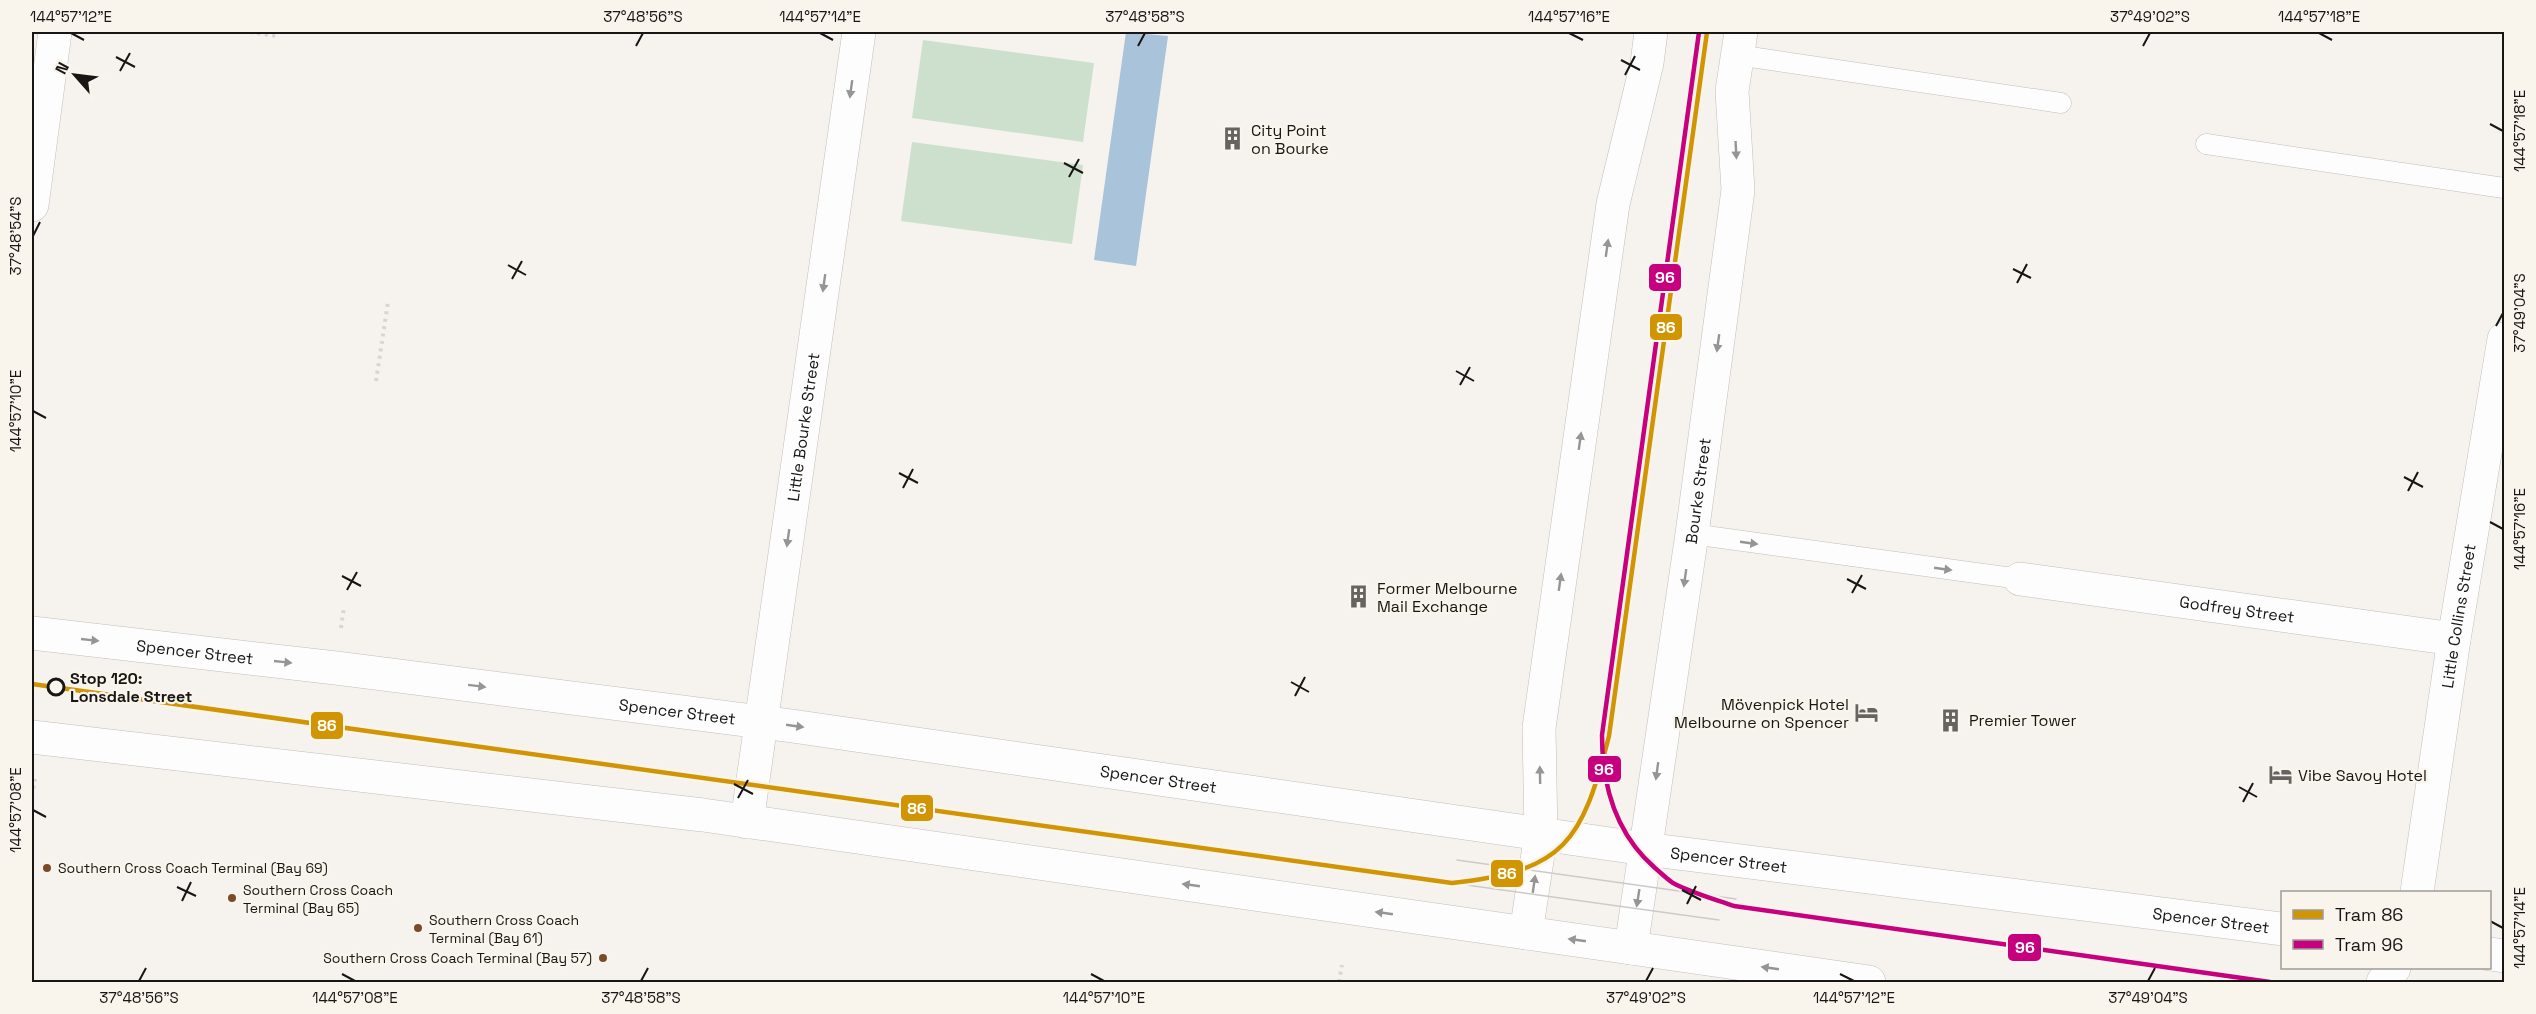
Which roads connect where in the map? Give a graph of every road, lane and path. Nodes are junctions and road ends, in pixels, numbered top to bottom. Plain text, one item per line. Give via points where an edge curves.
1 (55, 32) edge
2 (250, 32) edge
3 (859, 32) edge
4 (1651, 32) edge
5 (276, 36) dead end
6 (1739, 43) edge
7 (2061, 103) dead end
8 (2206, 144) dead end
9 (2505, 188) edge
10 (32, 205) edge
11 (388, 302) dead end
12 (2505, 339) edge
13 (376, 381) dead end
14 (1692, 534) junction
15 (2020, 579) joint
16 (32, 633) edge
17 (2454, 639) junction
18 (762, 722) junction
19 (32, 737) edge
20 (35, 777) dead end
21 (32, 796) edge
22 (747, 822) junction
23 (1541, 834) junction
24 (1645, 849) junction
25 (2417, 891) edge
26 (2281, 929) edge
27 (1526, 933) junction
28 (1630, 948) junction
29 (1342, 965) dead end
30 (2393, 969) edge
31 (1339, 982) edge
32 (1869, 982) edge
33 (2383, 982) edge

1 - 10 main road
2 - 5 path
3 -> 18 main road, Little Bourke Street
23 -> 4 main road via 1539,728 1613,204
6 - 7 lane
6 -> 14 main road, Bourke Street via 1732,91 1738,190
8 - 9 lane
11 - 13 path
12 - 17 main road, Little Collins Street
14 -> 15 lane
14 -> 24 main road, Bourke Street
15 - 17 main road, Godfrey Street
16 -> 18 main road, Spencer Street
17 - 25 main road, Little Collins Street
18 - 22 main road, Little Bourke Street
18 -> 23 main road, Spencer Street
19 - 22 main road
20 - 21 path
27 -> 22 main road
23 - 24 main road, Spencer Street
27 -> 23 main road
24 - 26 main road, Spencer Street
24 -> 28 main road, Bourke Street
28 -> 27 main road
32 -> 28 main road
29 - 31 path
30 - 33 main road

